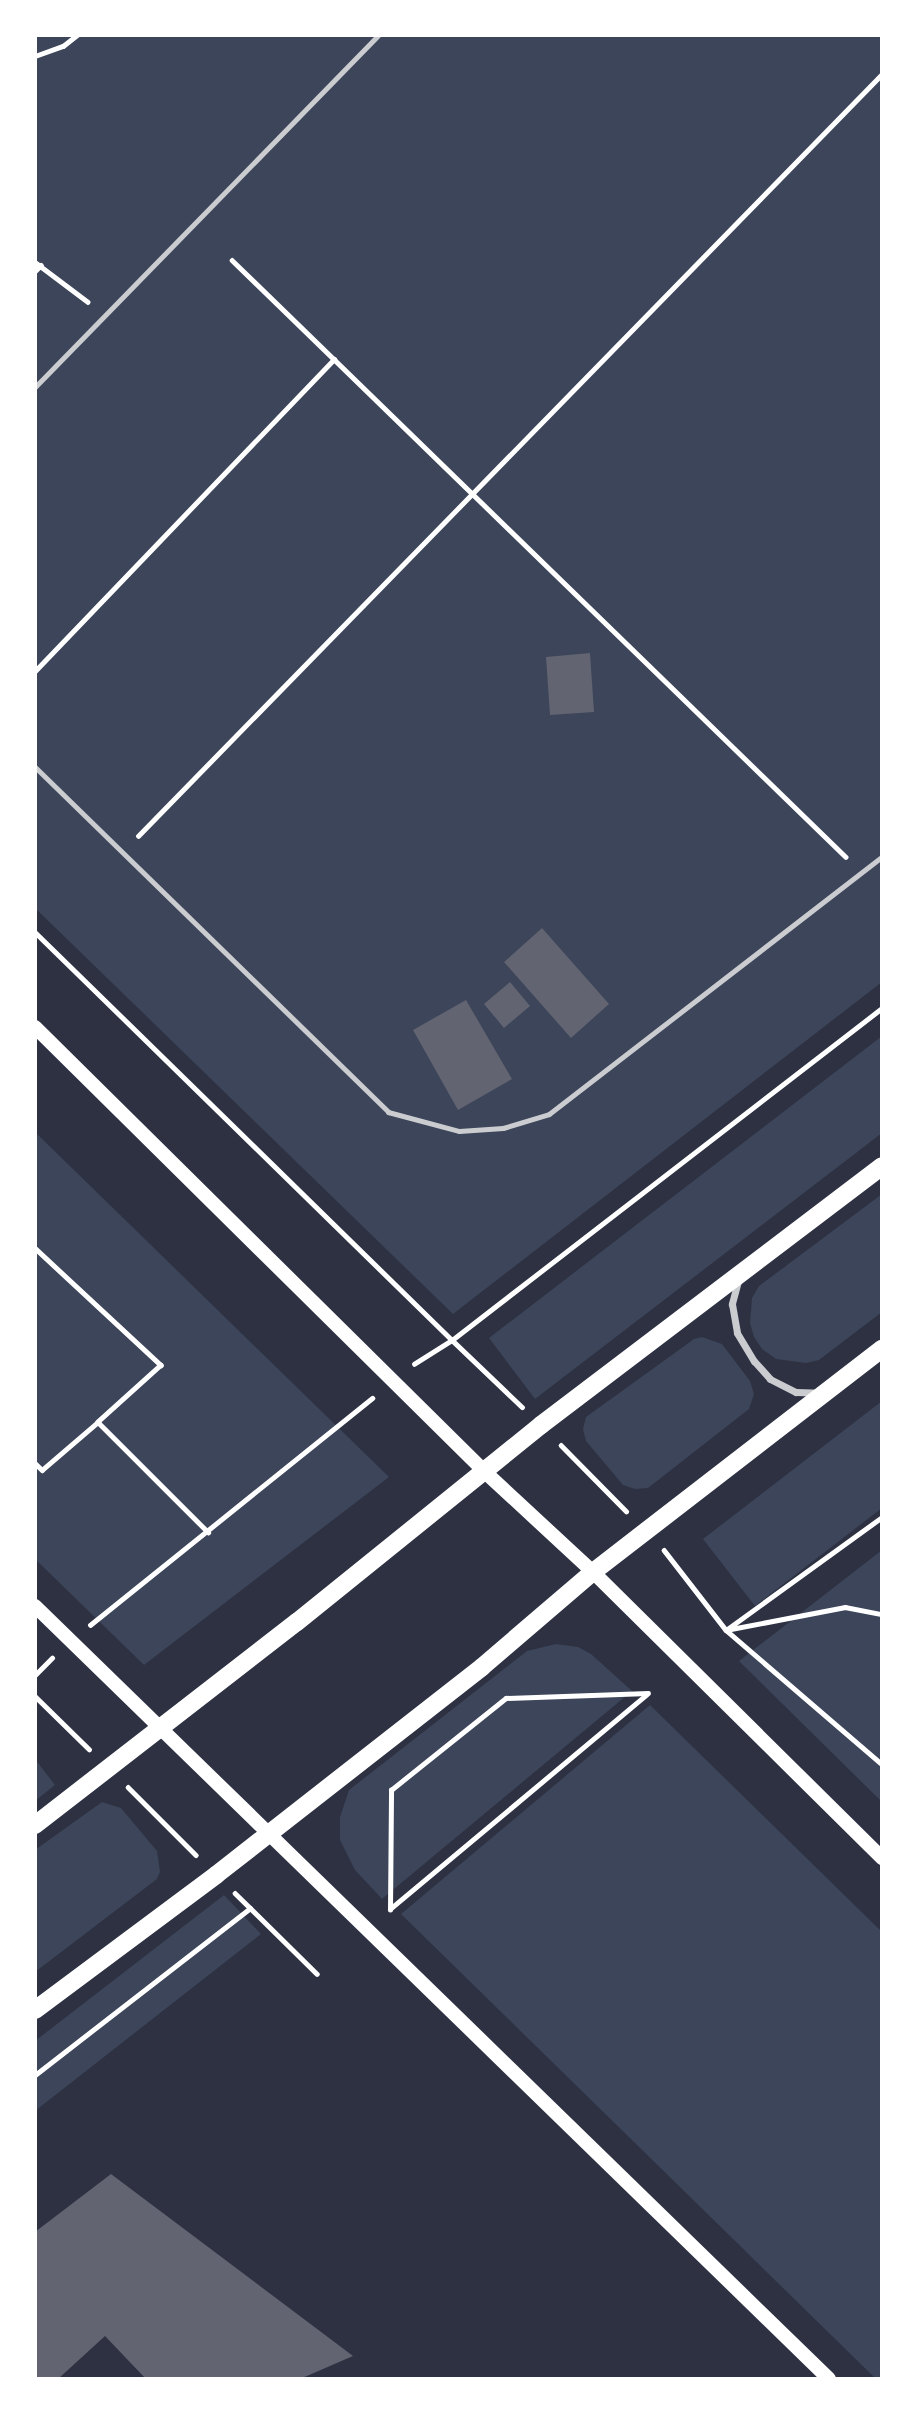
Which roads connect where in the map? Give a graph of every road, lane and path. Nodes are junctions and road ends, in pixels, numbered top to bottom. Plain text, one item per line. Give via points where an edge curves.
1 (77, 35) edge
2 (378, 35) edge
3 (35, 55) edge
4 (882, 74) edge
5 (232, 260) dead end
6 (35, 262) edge
7 (41, 265) junction
8 (35, 271) edge
9 (104, 316) junction
10 (334, 359) junction
11 (35, 387) edge
12 (472, 494) junction
13 (35, 671) edge
14 (35, 766) edge
15 (122, 851) junction
16 (882, 857) edge
17 (862, 873) junction
18 (35, 932) edge
19 (882, 1008) edge
20 (35, 1027) edge
21 (882, 1166) edge
22 (35, 1248) edge
23 (740, 1274) junction
24 (452, 1340) junction
25 (882, 1349) edge
26 (393, 1378) junction
27 (824, 1394) junction
28 (98, 1422) junction
29 (541, 1425) junction
30 (35, 1463) edge
31 (485, 1472) junction
32 (882, 1517) edge
33 (208, 1532) junction
34 (646, 1532) junction
35 (593, 1572) junction
36 (35, 1606) edge
37 (882, 1614) edge
38 (726, 1630) junction
39 (70, 1640) junction
40 (35, 1675) edge
41 (35, 1696) edge
42 (159, 1727) junction
43 (882, 1764) edge
44 (109, 1769) junction
45 (35, 1825) edge
46 (267, 1835) junction
47 (882, 1858) edge
48 (216, 1875) junction
49 (250, 1908) junction
50 (390, 1910) joint
51 (317, 1974) dead end
52 (35, 2010) edge
53 (35, 2075) edge
54 (829, 2379) edge

1 - 3 path via 63,46
2 - 9 lane
4 - 12 path
5 - 10 path
6 - 7 path
7 - 8 path
7 - 9 path
9 - 11 lane
10 - 12 path
10 - 13 path
12 - 15 path
12 - 17 path
14 - 15 lane
15 - 17 lane via 388,1112 459,1131 503,1128 549,1114
16 - 17 lane
18 - 24 path
19 - 24 path
20 - 26 main road
21 - 23 main road
22 - 28 path via 161,1365
23 - 27 street via 732,1304 737,1333 754,1361 770,1379 796,1392
23 - 29 main road
24 - 26 path
24 - 29 path
25 - 27 main road
26 - 31 main road
26 - 33 path
27 - 34 main road
28 - 30 path via 42,1470
28 - 33 path
29 - 31 main road
29 - 34 path
31 - 35 main road
31 - 42 main road
32 - 38 path
33 - 39 path
34 - 35 main road
34 - 38 path via 670,1555
35 - 46 main road via 482,1668
35 - 47 main road
36 - 39 main road
37 - 38 path via 845,1606
38 - 43 path
39 - 40 path
39 - 42 main road
41 - 44 path
42 - 44 main road
42 - 46 main road
44 - 45 main road
44 - 48 path
46 - 48 main road
46 - 54 main road
48 - 49 path
48 - 52 main road
49 - 51 path
49 - 53 path
50 - 50 path via 441,1867 648,1693 506,1698 391,1790

